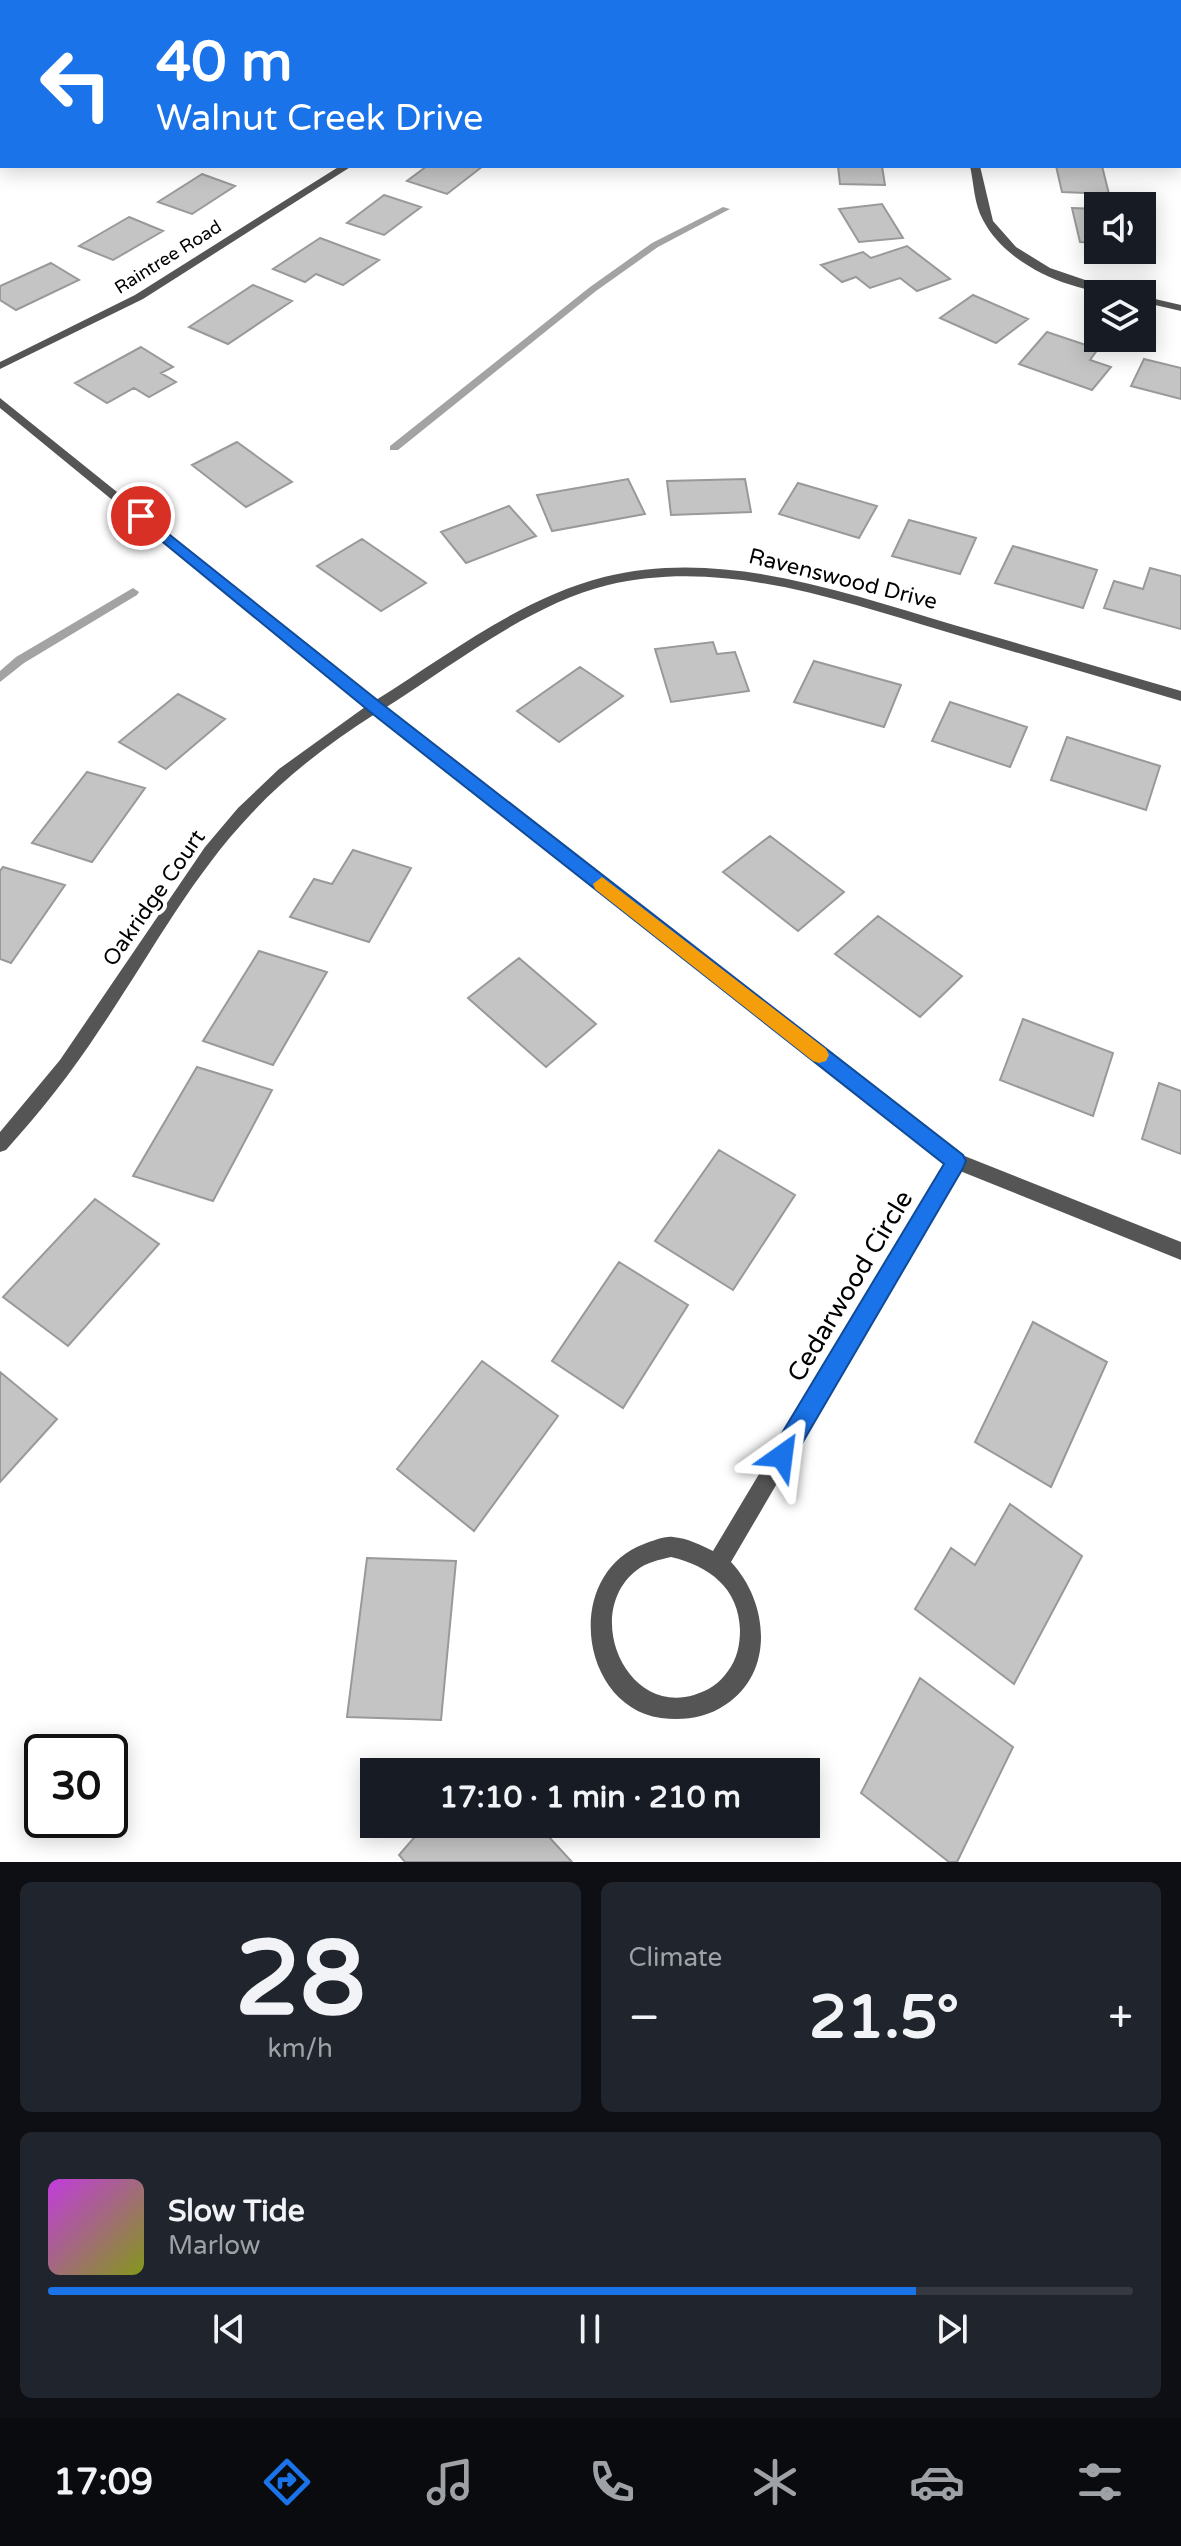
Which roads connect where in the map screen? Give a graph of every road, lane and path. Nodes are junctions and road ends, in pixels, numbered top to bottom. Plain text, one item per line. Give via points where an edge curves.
1 (344, 168) edge
2 (975, 168) edge
3 (1084, 282) edge
4 (1156, 302) edge
5 (1181, 308) edge
6 (0, 366) edge
7 (0, 402) edge
8 (1181, 696) edge
9 (375, 707) junction
10 (0, 1144) edge
11 (956, 1161) junction
12 (1181, 1251) edge
13 (718, 1563) junction

1 - 6 street, Raintree Road via 139,297
2 - 3 street via 986,219 1001,239 1051,272
4 - 5 street
7 - 9 street
8 - 9 street, Ravenswood Drive via 784,583 698,573 609,580 565,594 528,611
9 - 10 street, Oakridge Court via 297,763 244,811 71,1058
9 - 11 street
11 - 12 street
11 - 13 street, Cedarwood Circle
13 - 13 street via 696,1551 671,1547 625,1566 609,1587 601,1613 601,1642 627,1691 648,1705 672,1712 697,1709 736,1680 751,1631 736,1582

